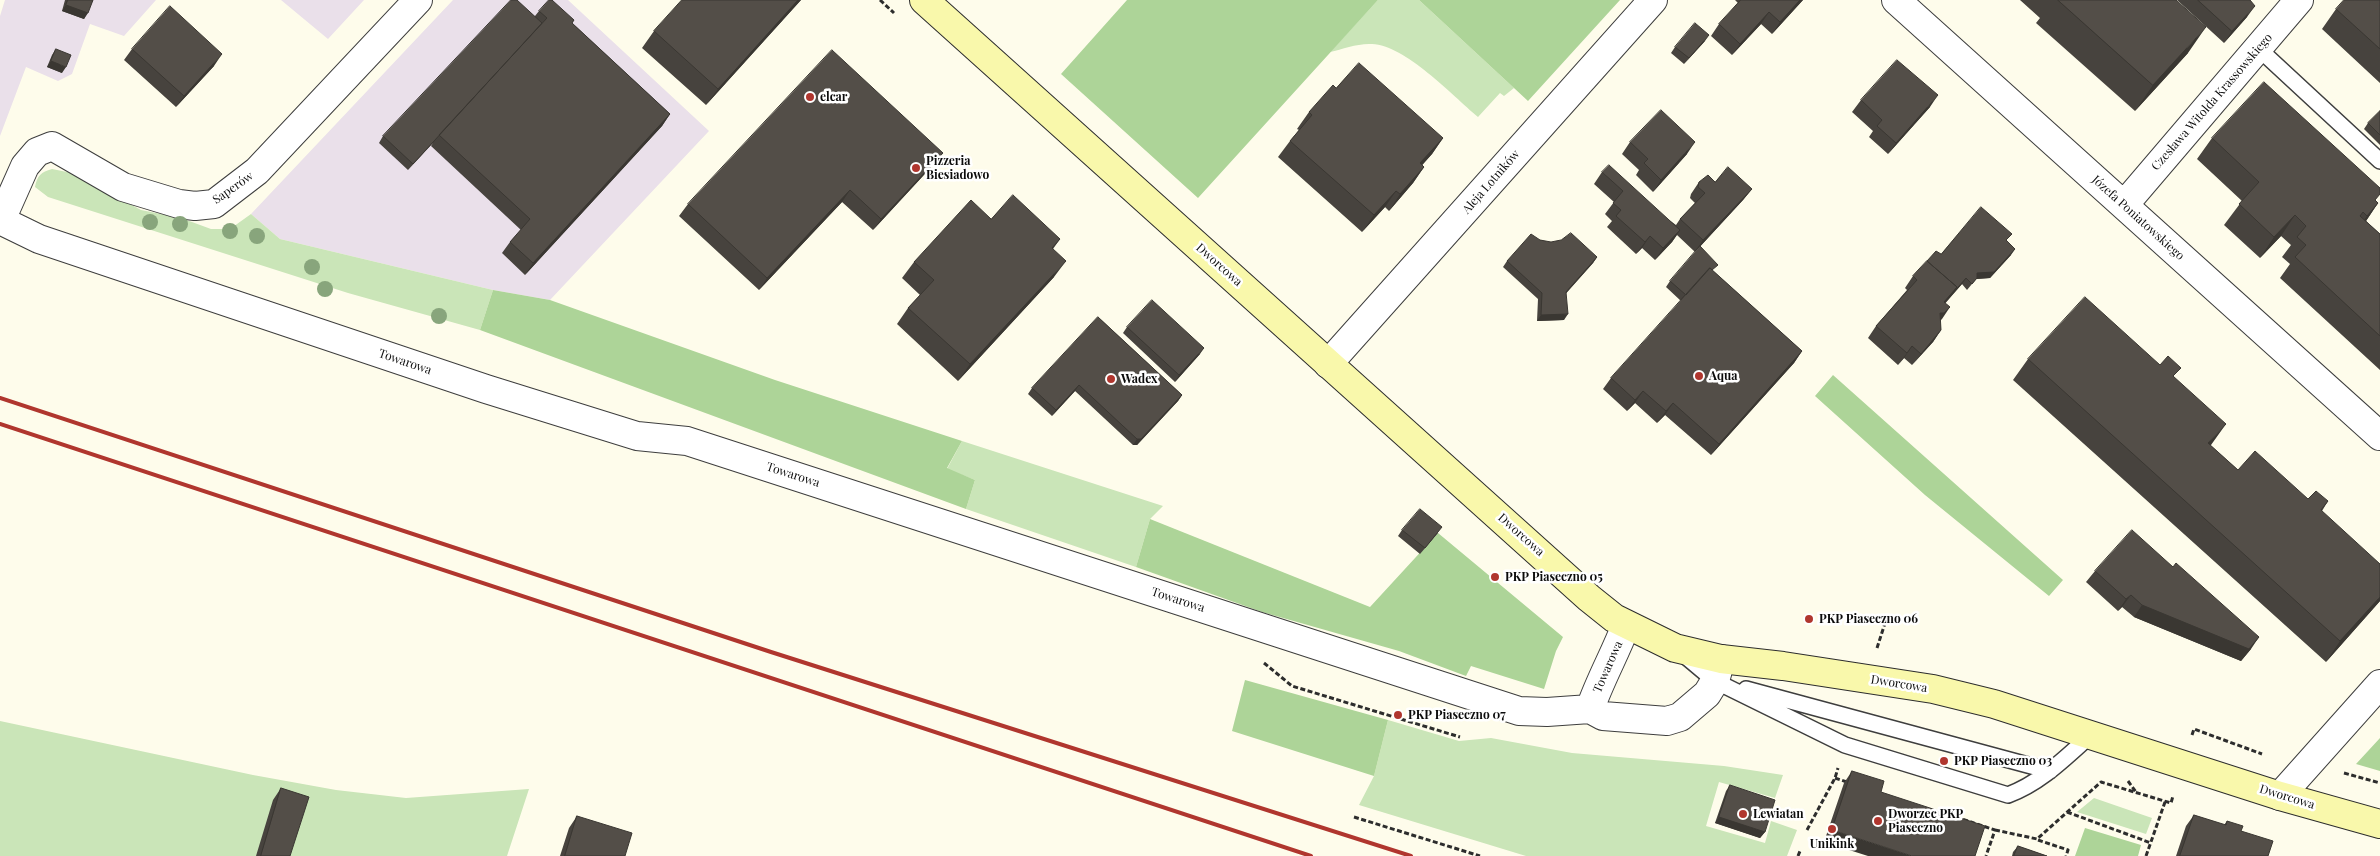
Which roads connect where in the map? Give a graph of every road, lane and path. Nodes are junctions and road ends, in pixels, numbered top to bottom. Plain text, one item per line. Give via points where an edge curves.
1 (418, 0) edge
2 (924, 0) edge
3 (1653, 0) edge
4 (1896, 0) edge
5 (2299, 0) edge
6 (2258, 48) junction
7 (2380, 161) edge
8 (2124, 205) junction
9 (0, 220) edge
10 (1328, 364) junction
11 (2380, 436) edge
12 (1626, 625) junction
13 (1718, 670) junction
14 (2380, 684) edge
15 (1590, 709) junction
16 (2092, 734) junction
17 (2190, 740) dead end
18 (2271, 758) dead end
19 (2050, 771) junction
20 (1835, 778) dead end
21 (1854, 784) edge
22 (2174, 792) dead end
23 (2280, 796) junction
24 (2165, 802) junction
25 (2067, 812) junction
26 (1948, 814) edge
27 (1354, 817) dead end
28 (2380, 824) edge
29 (1995, 830) junction
30 (2037, 839) junction
31 (2151, 843) junction
32 (1480, 856) edge
33 (1986, 856) edge
34 (2066, 856) edge
35 (2146, 856) edge

1 - 9 street, Saperów via 257,171 214,204 178,204 122,187 52,146 36,152 25,166
2 - 10 street, Dworcowa
3 - 10 street, Aleja Lotników
4 - 8 street, Józefa Poniatowskiego
5 - 6 street, Czesława Witolda Krassowskiego
6 - 7 lane
6 - 8 street, Czesława Witolda Krassowskiego
8 - 11 street, Józefa Poniatowskiego
9 - 15 street, Towarowa via 39,239 528,402 637,436 686,441 1495,704 1519,711
10 - 12 street, Dworcowa via 1589,598
12 - 13 street, Dworcowa
12 - 15 street, Towarowa
13 - 15 street, Towarowa via 1707,694 1680,717 1667,721 1603,716
13 - 16 street, Dworcowa via 1783,666 1933,690 1994,704
13 - 19 lane
13 - 19 lane via 1845,745 2008,795 2024,790
14 - 23 street
16 - 19 lane
16 - 23 street, Dworcowa
17 - 18 path via 2194,730
20 - 21 path
22 - 24 path via 2171,803
23 - 28 street, Dworcowa
24 - 25 path via 2101,782
24 - 31 path
25 - 30 path
25 - 31 path
26 - 29 path
27 - 32 path
29 - 30 path
29 - 33 path
30 - 34 path via 2068,850
31 - 35 path

